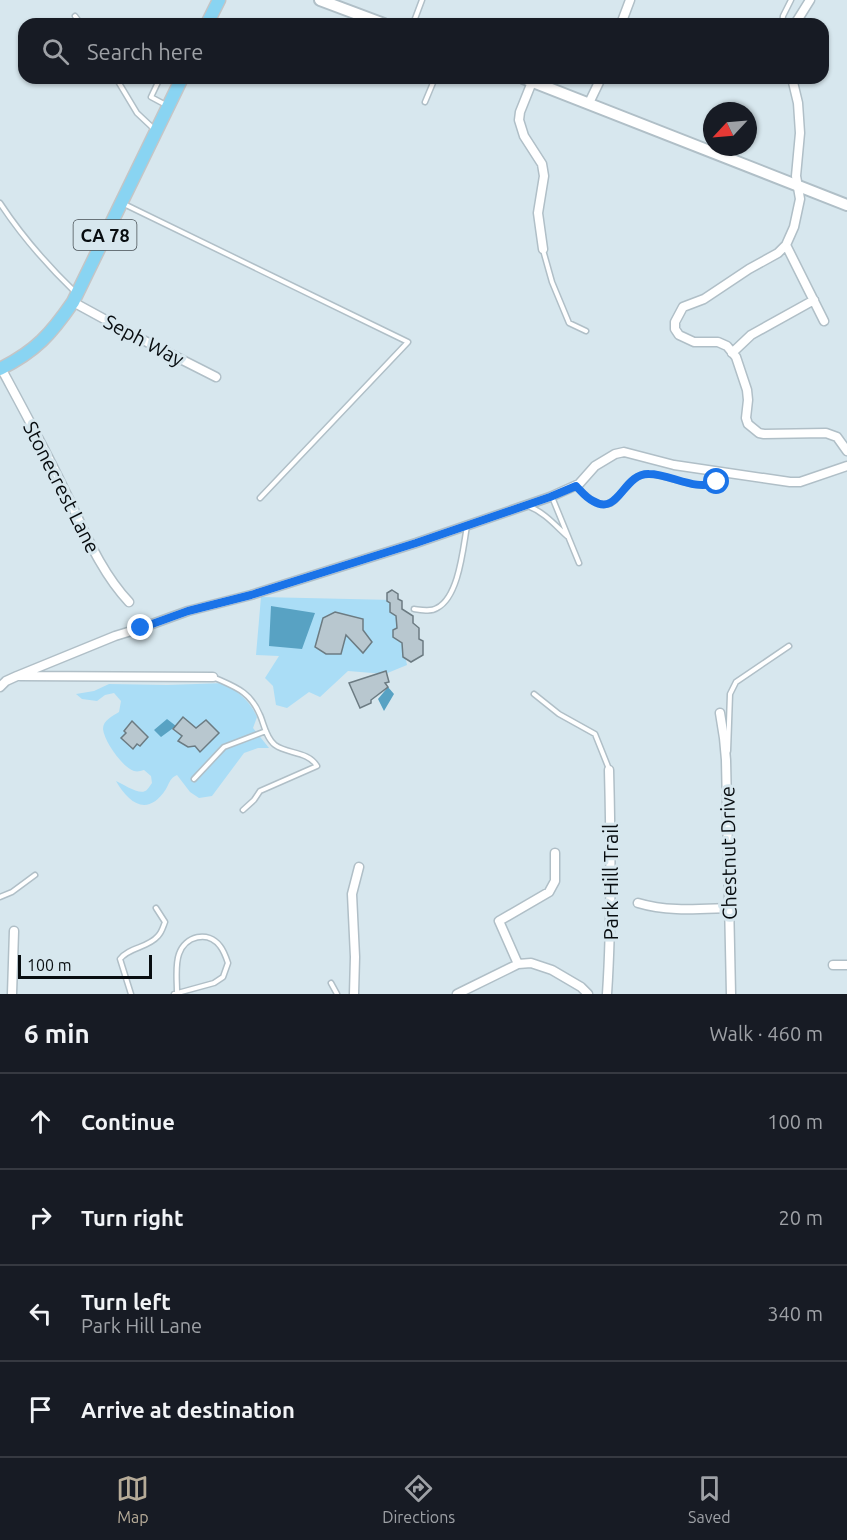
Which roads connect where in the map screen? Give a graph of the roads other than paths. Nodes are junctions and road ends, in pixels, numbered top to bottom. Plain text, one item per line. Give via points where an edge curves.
1 (219, 0) edge
2 (320, 0) edge
3 (422, 0) edge
4 (630, 0) edge
5 (791, 0) edge
6 (810, 0) edge
7 (210, 18) edge
8 (368, 18) edge
9 (415, 18) edge
10 (623, 18) edge
11 (783, 18) edge
12 (799, 18) edge
13 (120, 84) edge
14 (157, 84) edge
15 (179, 84) edge
16 (432, 84) edge
17 (526, 84) edge
18 (538, 84) edge
19 (598, 84) edge
20 (793, 84) edge
21 (425, 102) dead end
22 (589, 103) junction
23 (168, 106) junction
24 (156, 131) junction
25 (798, 186) junction
26 (121, 202) junction
27 (0, 203) edge
28 (847, 205) edge
29 (786, 246) junction
30 (543, 249) joint
31 (75, 298) junction
32 (814, 300) junction
33 (824, 321) dead end
34 (586, 331) dead end
35 (732, 352) junction
36 (1, 369) edge
37 (216, 377) dead end
38 (847, 451) edge
39 (847, 466) edge
40 (723, 472) junction
41 (576, 486) junction
42 (552, 496) junction
43 (260, 498) dead end
44 (525, 506) junction
45 (468, 525) junction
46 (568, 536) junction
47 (579, 563) dead end
48 (129, 602) dead end
49 (414, 609) dead end
50 (789, 646) dead end
51 (17, 676) junction
52 (213, 677) joint
53 (0, 687) edge
54 (534, 694) dead end
55 (720, 713) dead end
56 (266, 731) junction
57 (726, 760) junction
58 (609, 770) joint
59 (194, 779) dead end
60 (243, 810) dead end
61 (555, 853) dead end
62 (359, 867) dead end
63 (35, 875) dead end
64 (0, 897) edge
65 (638, 903) dead end
66 (156, 908) dead end
67 (729, 908) junction
68 (14, 931) dead end
69 (518, 964) junction
70 (833, 965) dead end
71 (847, 965) edge
72 (331, 983) dead end
73 (176, 993) edge
74 (12, 994) edge
75 (131, 994) edge
76 (337, 994) edge
77 (354, 994) edge
78 (457, 994) edge
79 (588, 994) edge
80 (607, 994) edge
81 (730, 994) edge

1 - 7 main road
2 - 8 street
3 - 9 lane
4 - 10 street
5 - 11 lane
6 - 12 street
13 - 24 lane via 137,113
14 - 23 lane via 151,97
15 - 23 main road, CA 78
16 - 21 lane
17 - 30 street via 519,120 542,164 538,213
18 - 22 street
19 - 22 street
20 - 25 street via 800,133
22 - 25 street
23 - 24 main road, CA 78
24 - 26 main road, CA 78
25 - 28 street
25 - 29 street via 800,200
26 - 31 main road, CA 78
26 - 43 lane via 408,342
27 - 31 lane
29 - 32 street
29 - 35 street via 704,299 683,307 675,322 679,335 694,342 718,342
30 - 34 lane via 569,323
31 - 36 main road, CA 78 via 39,344
31 - 37 street, Seph Way via 139,338
32 - 33 street
32 - 35 street via 751,335
35 - 38 street via 747,390 748,424 764,435 826,433 837,437
36 - 48 street, Stonecrest Lane via 103,568
39 - 40 street via 800,482
40 - 41 street via 624,452 595,466
40 - 41 lane via 710,485 641,475 608,504 594,503
41 - 42 street
42 - 44 street
42 - 46 lane
44 - 45 street
44 - 46 lane via 547,517
45 - 49 lane via 449,597 437,609
45 - 51 street via 251,595 188,611
46 - 47 lane
50 - 57 lane via 736,682 730,694
51 - 52 street
51 - 53 street
52 - 56 lane via 248,695
54 - 58 lane via 559,714 596,734
55 - 57 street, Chestnut Drive
56 - 59 lane via 224,747
56 - 60 lane via 275,745 309,758 317,766 260,791
57 - 67 street, Chestnut Drive
58 - 80 street, Park Hill Trail
61 - 69 street via 555,881 549,892 499,921
62 - 77 street via 352,894
63 - 64 lane
65 - 67 street via 671,910
66 - 75 lane via 165,922 159,936 124,953 120,959
67 - 81 street, Chestnut Drive
68 - 74 street
69 - 78 street
69 - 79 street via 531,963 552,970
70 - 71 street
72 - 76 lane
73 - 73 lane via 223,977 228,963 215,941 205,936 188,940 179,952

